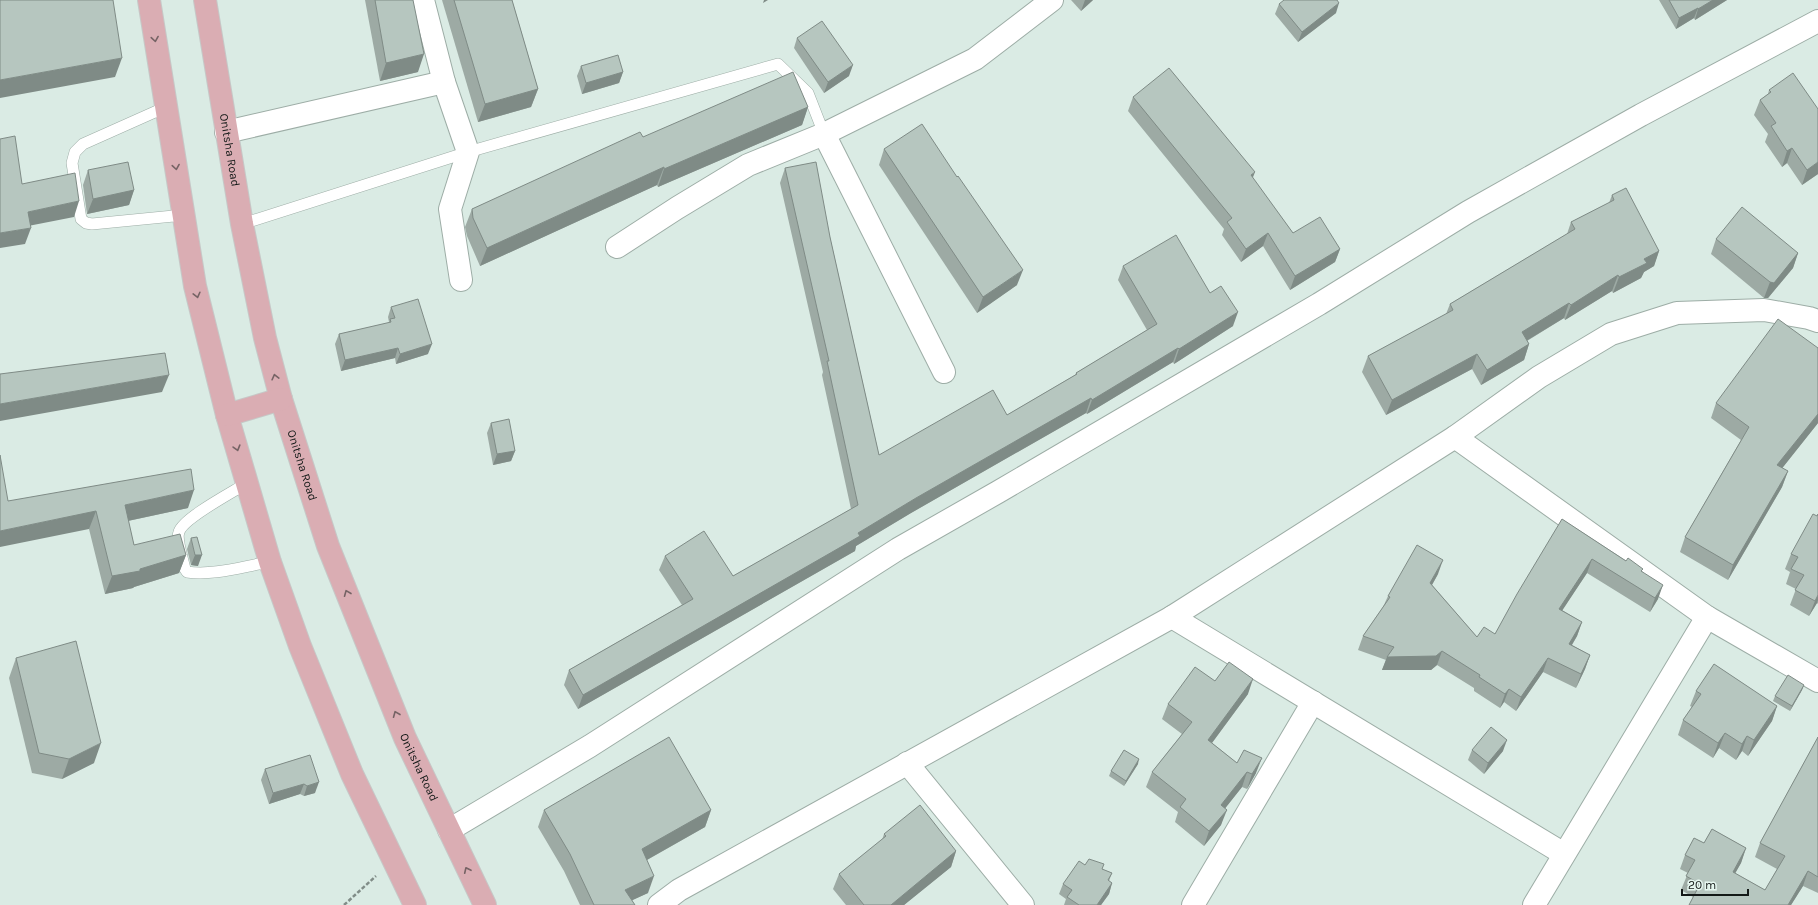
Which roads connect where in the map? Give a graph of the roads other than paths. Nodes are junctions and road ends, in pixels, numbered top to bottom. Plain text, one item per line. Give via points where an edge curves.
1 (149, 0) edge
2 (205, 0) edge
3 (423, 0) edge
4 (1052, 0) edge
5 (1818, 21) edge
6 (444, 82) junction
7 (166, 107) junction
8 (226, 132) junction
9 (824, 134) junction
10 (468, 152) junction
11 (184, 215) junction
12 (242, 224) junction
13 (617, 247) dead end
14 (461, 280) dead end
15 (1818, 321) edge
16 (944, 372) dead end
17 (281, 399) junction
18 (227, 415) junction
19 (1455, 437) junction
20 (247, 483) junction
21 (270, 562) junction
22 (1172, 617) junction
23 (1707, 617) junction
24 (1818, 681) edge
25 (1313, 702) junction
26 (908, 764) junction
27 (449, 830) junction
28 (1564, 854) junction
29 (416, 905) edge
30 (485, 905) edge
31 (659, 905) edge
32 (1023, 905) edge
33 (1193, 905) edge
34 (1534, 905) edge

1 -> 7 main road
2 - 8 main road, Onitsha Road
3 - 6 street
4 - 9 street via 975,59
5 - 27 street via 1641,115 1468,212 1319,304 898,549 590,746
6 - 8 street
6 - 10 street
7 -> 11 main road
7 - 11 lane via 83,144 75,152 72,163 81,219 92,224
8 - 12 main road, Onitsha Road
9 - 10 lane via 808,93 778,64
9 - 13 street via 748,165
9 - 16 street
10 - 12 lane
10 - 14 street via 450,209
11 -> 18 main road via 195,286
17 -> 12 main road, Onitsha Road via 265,338
15 - 19 street via 1764,310 1677,313 1612,334 1539,377
17 - 18 main road
27 -> 17 main road, Onitsha Road via 405,738 328,546
18 -> 20 main road
19 - 22 street
19 - 23 street
20 - 21 main road
20 - 21 lane via 199,512 180,529 178,536 185,569 193,573 217,572
21 - 29 main road via 300,646 352,774
22 - 25 street
22 - 26 street
23 - 24 street
23 - 28 street
25 - 28 street
25 - 33 street
26 - 31 street via 679,890
26 - 32 street
30 -> 27 main road, Onitsha Road
28 - 34 street

